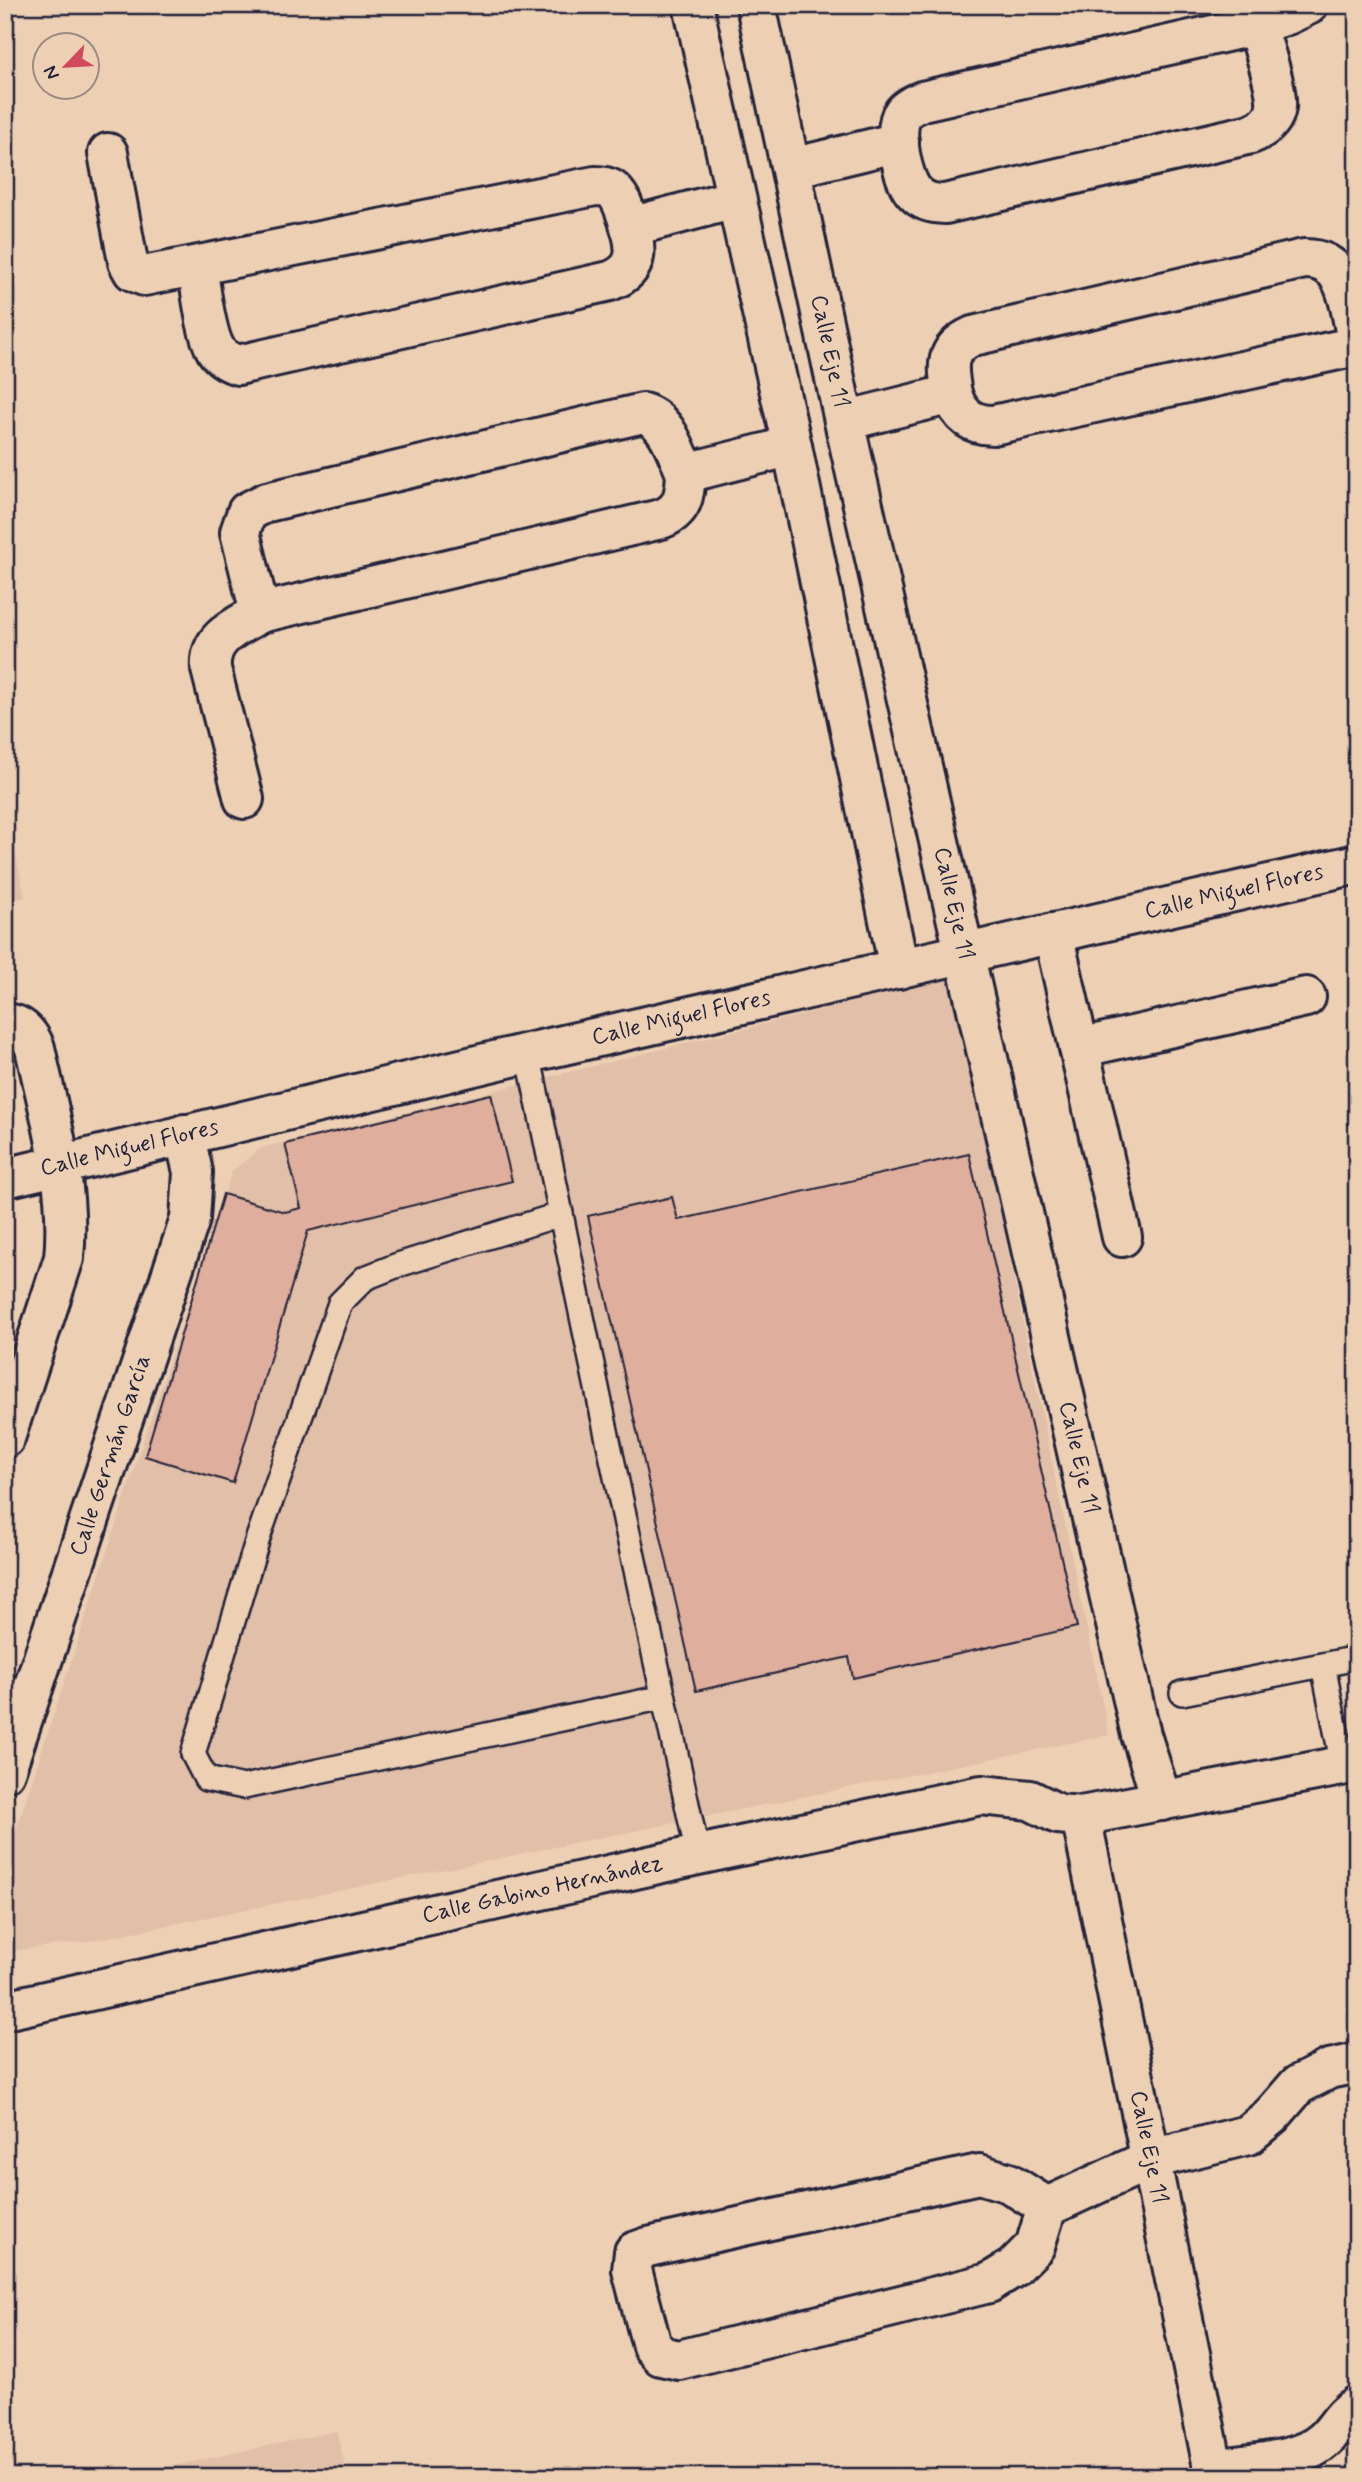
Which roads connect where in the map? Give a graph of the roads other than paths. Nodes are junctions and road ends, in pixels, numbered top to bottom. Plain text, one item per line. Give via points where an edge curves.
1 (693, 5) edge
2 (756, 5) edge
3 (1308, 5) edge
4 (1257, 24) junction
5 (899, 142) junction
6 (108, 153) dead end
7 (792, 168) junction
8 (735, 199) junction
9 (630, 227) junction
10 (197, 266) junction
11 (1357, 340) edge
12 (1357, 346) edge
13 (952, 394) junction
14 (844, 421) junction
15 (792, 446) junction
16 (686, 473) junction
17 (260, 612) junction
18 (244, 799) dead end
19 (1357, 864) edge
20 (1053, 933) junction
21 (965, 953) junction
22 (899, 969) junction
23 (1306, 996) dead end
24 (5, 1023) edge
25 (1079, 1048) junction
26 (528, 1053) junction
27 (184, 1134) junction
28 (60, 1166) junction
29 (5, 1178) edge
30 (561, 1214) junction
31 (1122, 1237) dead end
32 (5, 1438) edge
33 (1357, 1658) edge
34 (1323, 1665) junction
35 (1182, 1693) dead end
36 (664, 1696) junction
37 (1350, 1765) edge
38 (5, 1772) edge
39 (1162, 1801) junction
40 (1081, 1816) junction
41 (698, 1855) junction
42 (5, 2010) edge
43 (1357, 2063) edge
44 (1151, 2159) junction
45 (1047, 2207) junction
46 (1357, 2406) edge
47 (1215, 2473) edge

1 - 8 street
2 - 7 street, Calle Eje 11
3 - 4 street
4 - 5 street via 922,101 902,114
4 - 5 street via 1276,108 1263,130 1251,134 945,204 933,204 912,191
5 - 7 street
6 - 10 street via 133,271 144,276
7 - 14 street, Calle Eje 11
8 - 9 street
8 - 15 street
9 - 10 street via 617,196 595,186
9 - 10 street via 635,256 630,268 610,281 239,365 216,352
11 - 13 street via 1338,272 1317,259 1304,260 973,336 953,350 948,362
12 - 13 street via 993,425 970,421
13 - 14 street
14 - 21 street, Calle Eje 11
15 - 16 street
15 - 22 street
16 - 17 street via 678,509 660,519
16 - 17 street via 663,425 643,413 267,502 247,512 240,532
17 - 18 street via 218,640 210,659
19 - 20 street, Calle Miguel Flores
20 - 21 street, Calle Miguel Flores
20 - 25 street
21 - 22 street, Calle Miguel Flores
21 - 39 street, Calle Eje 11 via 1140,1735
22 - 26 street, Calle Miguel Flores
23 - 25 street
24 - 28 street via 21,1027 35,1048
25 - 31 street
26 - 27 street, Calle Miguel Flores
26 - 30 lane
27 - 28 street, Calle Miguel Flores
27 - 38 street, Calle Germán García via 193,1172 190,1219
28 - 29 street, Calle Miguel Flores
28 - 32 street via 66,1208 64,1258
30 - 36 lane via 614,1479
30 - 36 lane via 365,1278 340,1303 258,1538 193,1754 206,1779 244,1787
33 - 34 lane
34 - 35 lane
34 - 37 lane
36 - 41 lane
37 - 39 street
39 - 40 street
40 - 41 street, Calle Gabino Hernández via 1058,1814 1030,1800 981,1795
40 - 44 street, Calle Eje 11
41 - 42 street, Calle Gabino Hernández
43 - 44 street via 1329,2069 1298,2085 1248,2135
44 - 45 street
44 - 47 street, Calle Eje 11
45 - 45 street via 1035,2246 989,2283 679,2360 661,2356 653,2346 632,2270 634,2252 648,2247 979,2174 1009,2183
46 - 47 street via 1302,2455

